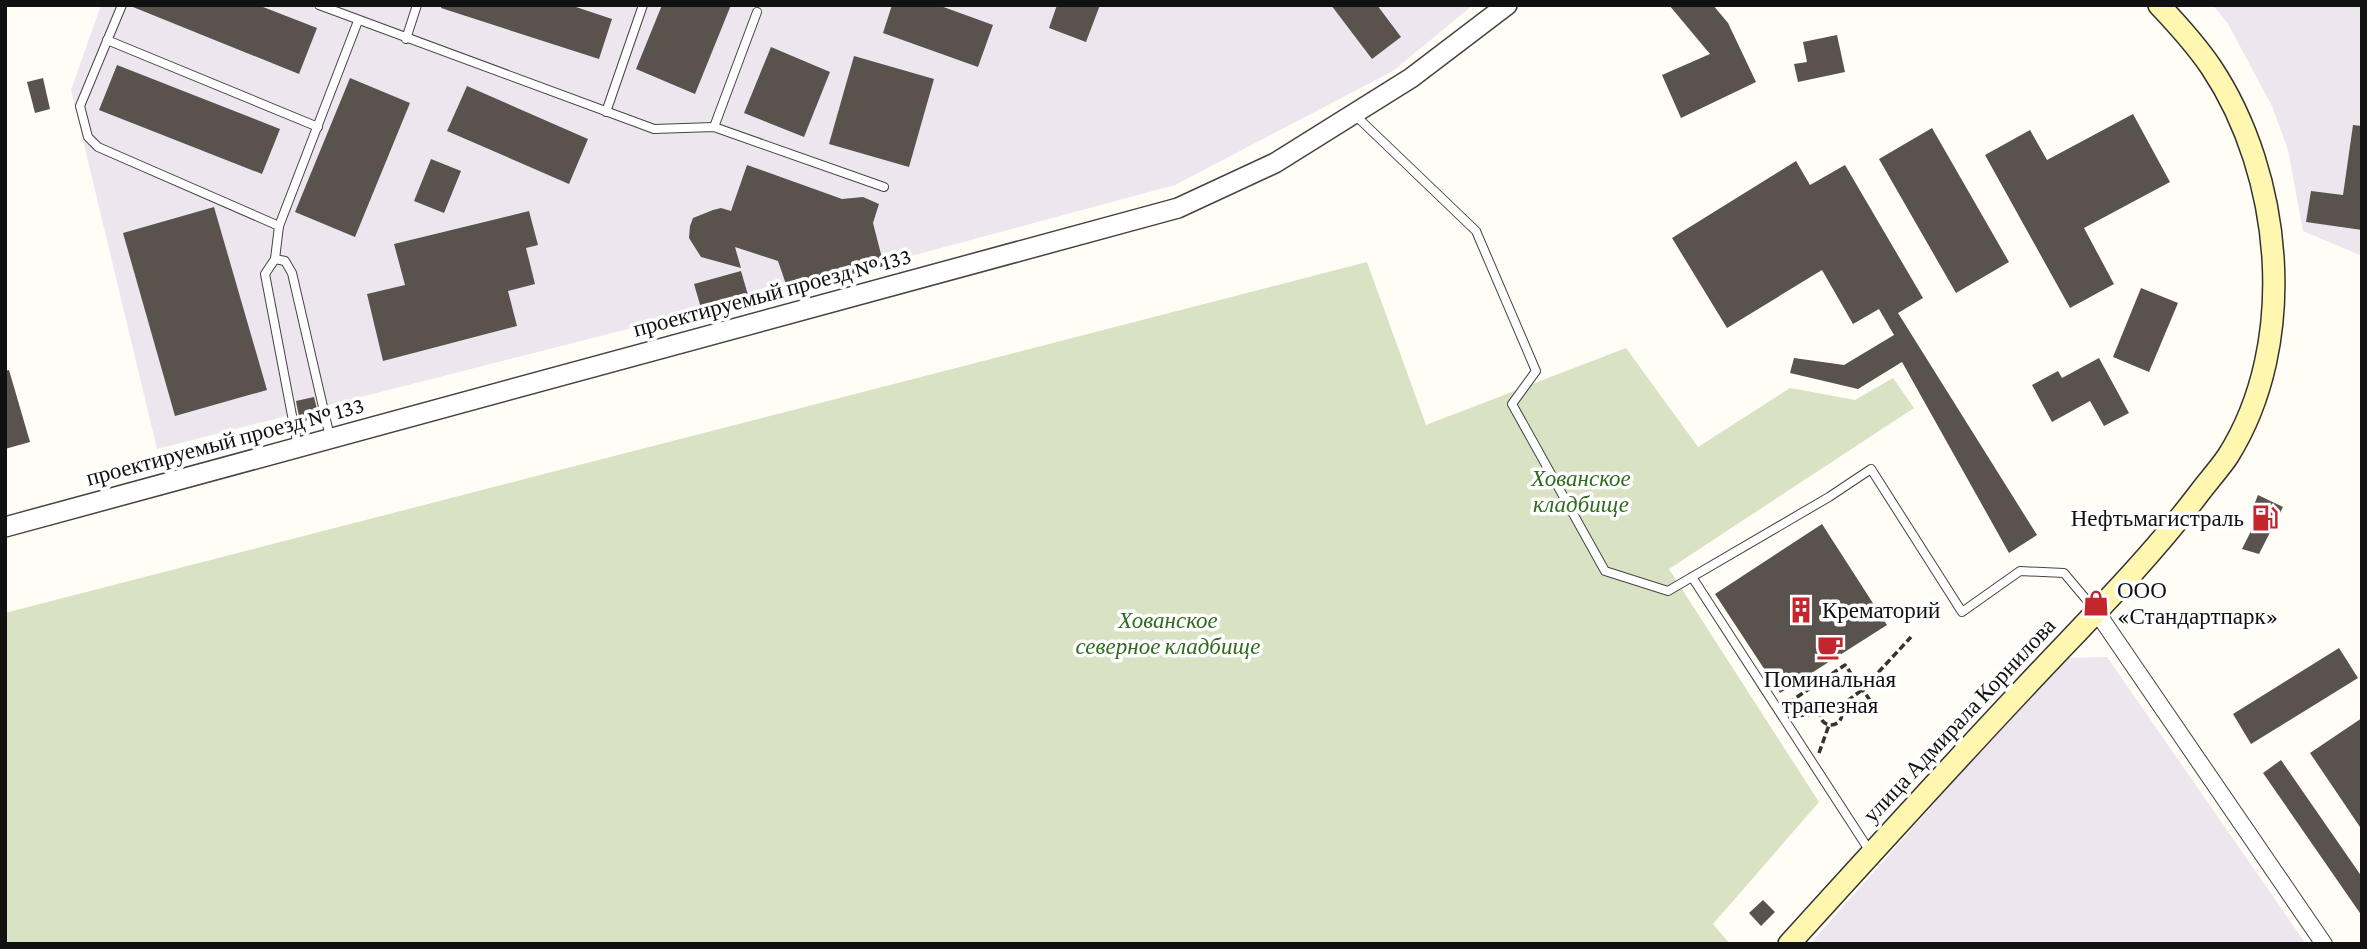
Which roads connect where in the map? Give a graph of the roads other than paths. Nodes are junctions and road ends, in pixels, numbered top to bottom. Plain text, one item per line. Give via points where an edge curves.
1 (122, 5) edge
2 (319, 5) edge
3 (417, 5) edge
4 (643, 5) edge
5 (1507, 5) edge
6 (2159, 5) edge
7 (757, 12) dead end
8 (358, 21) junction
9 (406, 39) junction
10 (107, 40) junction
11 (606, 112) junction
12 (1354, 114) junction
13 (318, 127) junction
14 (714, 127) junction
15 (884, 187) dead end
16 (279, 226) junction
17 (275, 259) junction
18 (330, 439) junction
19 (298, 447) junction
20 (5, 527) edge
21 (1692, 577) junction
22 (2095, 611) junction
23 (1871, 853) junction
24 (1790, 944) edge
25 (2324, 944) edge

1 - 10 lane
2 - 8 lane
3 - 9 lane
4 - 11 lane
5 - 12 street, проектируемый проезд № 133 via 1411,78
6 - 22 main road, улица Адмирала Корнилова via 2212,68 2259,172 2272,240 2270,330 2255,400 2228,455 2172,530
7 - 14 lane
8 - 9 lane
8 - 13 lane
9 - 11 lane
10 - 13 lane
10 - 16 lane via 80,106 88,137 98,147
11 - 14 lane via 653,129
12 - 18 street, проектируемый проезд № 133 via 1275,163 1178,208
12 - 21 lane via 1476,231 1536,371 1512,404 1605,571 1668,591
13 - 16 lane
14 - 15 lane
16 - 17 lane
17 - 18 lane via 285,261 292,273
17 - 19 lane via 264,281
18 - 19 street, проектируемый проезд № 133
19 - 20 street, проектируемый проезд № 133
21 - 22 lane via 1871,469 1962,612 2020,571 2064,573
21 - 23 lane
22 - 23 main road, улица Адмирала Корнилова
22 - 25 street
23 - 24 main road, улица Адмирала Корнилова

